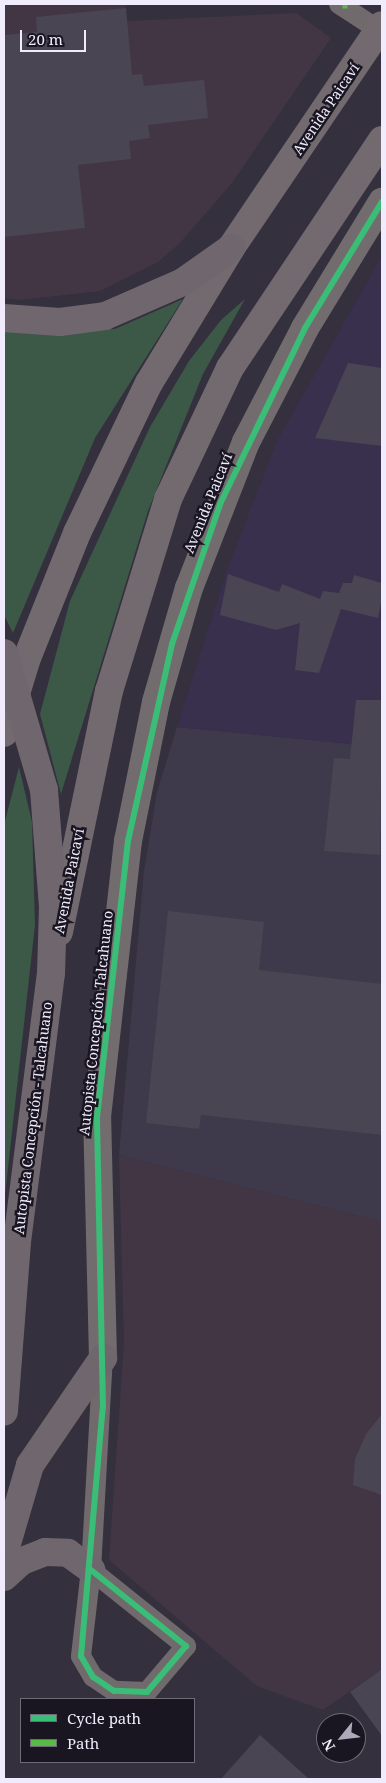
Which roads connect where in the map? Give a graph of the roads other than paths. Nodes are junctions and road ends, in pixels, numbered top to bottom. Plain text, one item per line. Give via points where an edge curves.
1 (343, 5) edge
2 (381, 29) edge
3 (382, 140) edge
4 (378, 212) edge
5 (232, 248) junction
6 (4, 318) edge
7 (15, 656) edge
8 (4, 730) edge
9 (128, 841) joint
10 (51, 973) junction
11 (104, 1358) junction
12 (4, 1412) edge
13 (4, 1554) edge
14 (91, 1570) junction
15 (4, 1576) edge

1 - 2 street
2 - 5 main road, Avenida Paicaví
3 - 10 main road, Avenida Paicaví via 230,368 168,500 110,691
4 - 9 street, Avenida Paicaví via 288,360 221,502 172,644
5 - 6 highway via 183,282 105,316 60,322
5 - 7 main road, Avenida Paicaví via 116,447
7 - 8 main road, Avenida Paicaví
7 - 10 highway, Autopista Concepción - Talcahuano via 45,797 53,874
9 - 11 street, Autopista Concepción Talcahuano via 97,1117
10 - 12 highway, Autopista Concepción - Talcahuano via 16,1251
11 - 13 highway via 30,1465
11 - 14 street
14 - 14 street via 81,1656 94,1677 114,1691 147,1692 186,1646
14 - 15 highway via 68,1553 45,1552 22,1561

